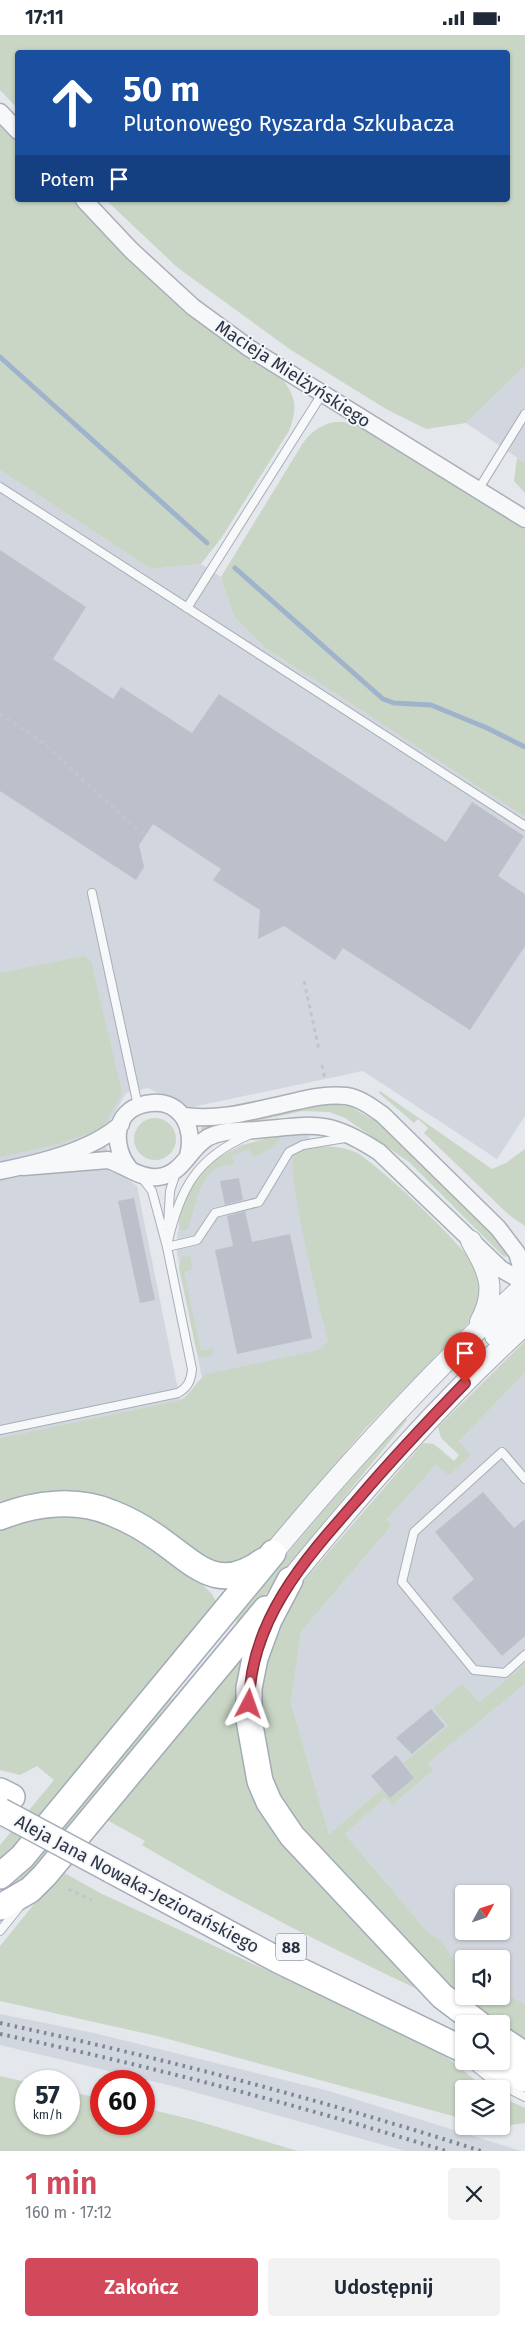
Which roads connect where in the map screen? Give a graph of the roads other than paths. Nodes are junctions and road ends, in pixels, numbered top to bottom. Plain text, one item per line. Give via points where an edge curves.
1 (0, 113) edge
2 (15, 128) edge
3 (86, 202) edge
4 (322, 393) junction
5 (525, 414) edge
6 (0, 487) edge
7 (478, 490) junction
8 (525, 519) edge
9 (186, 609) junction
10 (525, 826) edge
11 (92, 893) dead end
12 (138, 1106) junction
13 (183, 1116) junction
14 (121, 1124) junction
15 (264, 1129) junction
16 (355, 1137) junction
17 (188, 1156) junction
18 (23, 1167) junction
19 (177, 1170) junction
20 (0, 1171) edge
21 (133, 1171) junction
22 (498, 1228) junction
23 (470, 1241) junction
24 (525, 1243) edge
25 (167, 1247) junction
26 (525, 1282) edge
27 (525, 1290) edge
28 (525, 1325) edge
29 (475, 1331) junction
30 (0, 1430) edge
31 (525, 1479) edge
32 (0, 1517) edge
33 (336, 1524) junction
34 (273, 1553) junction
35 (200, 1569) junction
36 (290, 1580) junction
37 (224, 1613) junction
38 (525, 1655) edge
39 (217, 1670) junction
40 (3, 1802) edge
41 (116, 1864) junction
42 (46, 1875) junction
43 (0, 1876) edge
44 (0, 1907) edge
45 (0, 1931) edge
46 (467, 2015) edge
47 (455, 2027) edge
48 (437, 2038) junction
49 (510, 2045) edge
50 (455, 2046) edge
51 (455, 2051) edge
52 (510, 2054) edge
53 (525, 2055) edge
54 (525, 2061) edge
55 (479, 2070) edge
56 (506, 2070) edge
57 (525, 2079) edge
58 (525, 2097) edge

1 - 2 street
3 - 4 street, Macieja Mielżyńskiego via 131,250 193,307 249,348
4 - 7 street, Macieja Mielżyńskiego
4 - 9 lane
5 - 7 lane
6 - 9 lane
7 - 8 street, Macieja Mielżyńskiego
9 - 10 lane
11 - 12 lane
12 - 13 street via 166,1104
12 - 14 street
13 - 17 street via 191,1135
13 - 22 street via 204,1119 231,1116 330,1095 348,1096 383,1115
14 - 18 street via 92,1143
14 - 21 street via 116,1138 118,1148 122,1159
15 - 16 street via 316,1124
15 - 17 street via 217,1134 207,1138
15 - 25 lane via 217,1152 194,1175 177,1206
16 - 23 street via 399,1170
16 - 25 lane via 327,1139 289,1152 259,1202 215,1213 197,1240
17 - 19 street
18 - 20 street
18 - 21 street via 96,1159 108,1160
19 - 21 street via 157,1177
19 - 25 lane via 170,1191
21 - 25 lane via 152,1191
22 - 24 street
22 - 26 street via 517,1253
23 - 26 street via 501,1269
23 - 29 street via 486,1268 491,1289 487,1309
25 - 30 lane via 192,1369 186,1389
26 - 29 street
27 - 33 street via 513,1317 425,1407
28 - 33 street via 445,1403
29 - 34 street via 376,1434
31 - 38 lane via 502,1452 414,1532 402,1582 474,1670 505,1673
32 - 35 main road via 47,1504 90,1506 138,1526
33 - 36 street
34 - 35 main road via 237,1575 220,1576
34 - 37 main road
35 - 37 main road via 218,1592
36 - 39 main road
36 - 46 main road via 269,1619 255,1658 249,1688 249,1720 260,1781 276,1814 292,1836 428,1982
37 - 39 main road via 224,1645
37 - 43 main road via 22,1857
39 - 42 main road
40 - 41 main road, Aleja Jana Nowaka-Jeziorańskiego / 88
41 - 47 main road, Aleja Jana Nowaka-Jeziorańskiego / 88
41 - 48 main road, Aleja Jana Nowaka-Jeziorańskiego / 88 via 278,1960
42 - 44 main road via 30,1890
42 - 45 lane
48 - 50 main road, Aleja Jana Nowaka-Jeziorańskiego / 88
48 - 51 lane
49 - 53 main road
52 - 54 main road
55 - 58 lane
56 - 57 main road

